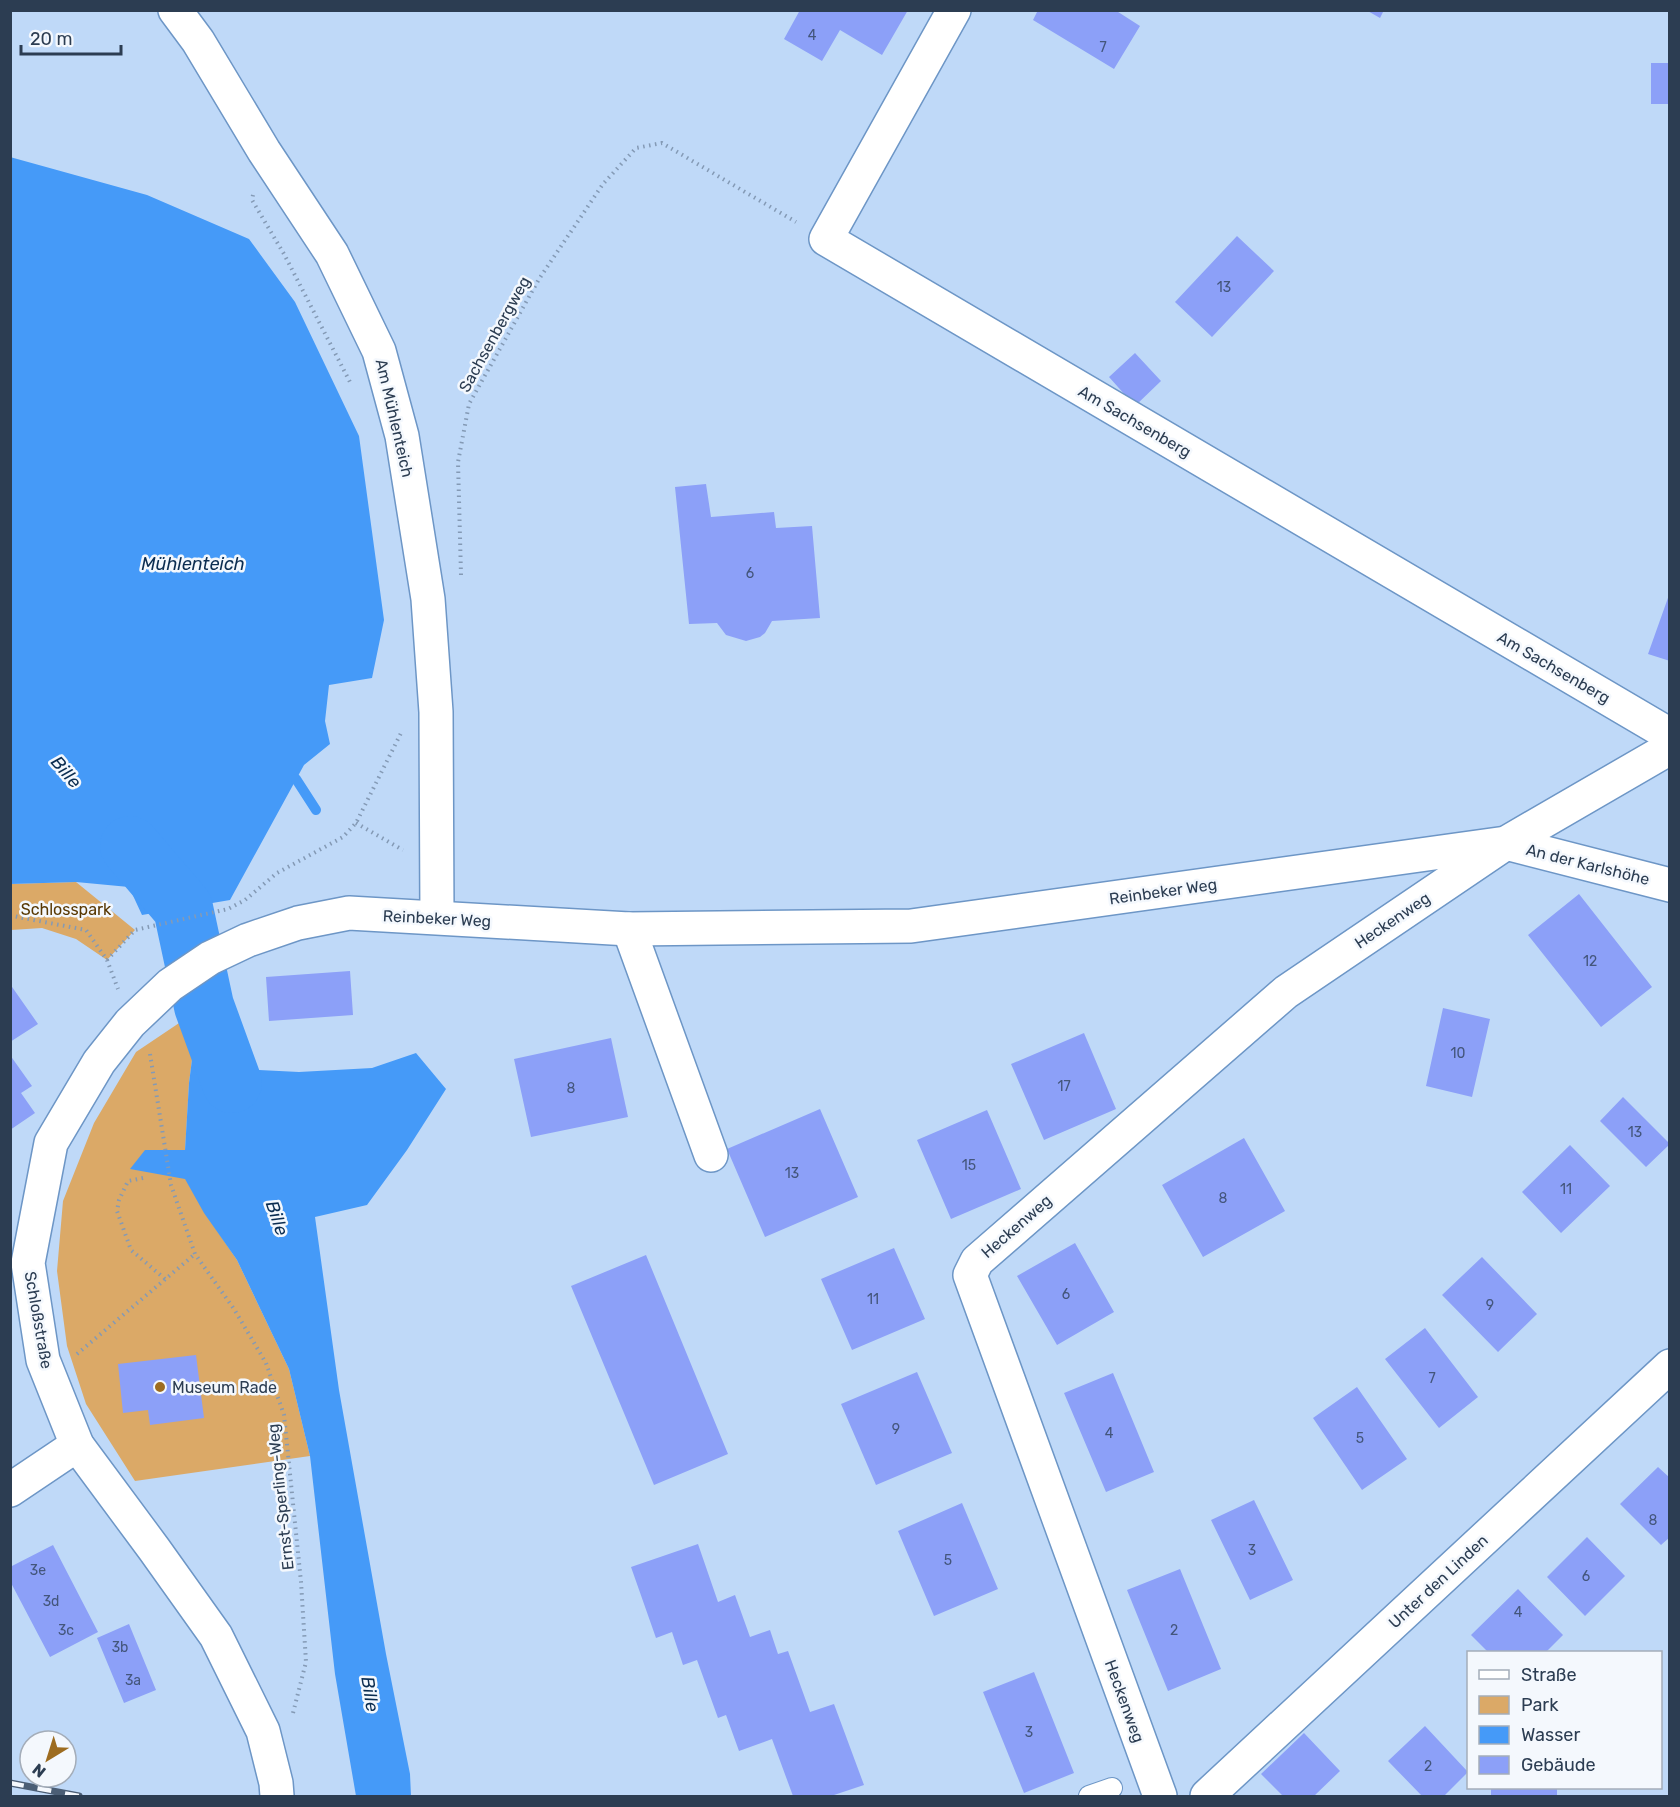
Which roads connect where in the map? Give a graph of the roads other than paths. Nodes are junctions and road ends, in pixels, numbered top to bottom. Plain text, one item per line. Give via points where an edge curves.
1 (175, 10) edge
2 (954, 10) edge
3 (1670, 735) edge
4 (1670, 748) edge
5 (1506, 843) junction
6 (1670, 885) edge
7 (437, 918) junction
8 (629, 929) junction
9 (248, 940) joint
10 (711, 1155) dead end
11 (1670, 1366) edge
12 (76, 1445) junction
13 (10, 1490) edge
14 (1112, 1788) dead end
15 (277, 1797) edge
16 (1089, 1797) edge
17 (1160, 1797) edge
18 (1207, 1797) edge

1 - 7 street, Am Mühlenteich via 332,254 379,351 402,436 428,598 436,712
2 - 3 street, Am Sachsenberg via 826,239
4 - 5 street, Reinbeker Weg
5 - 6 street, An der Karlshöhe
5 - 8 street, Reinbeker Weg via 911,926
5 - 17 street, Heckenweg via 1286,992 977,1260 969,1275
7 - 8 street, Reinbeker Weg
7 - 9 street, Reinbeker Weg via 349,913 297,923
8 - 10 street
9 - 12 street, Schloßstraße via 210,958 170,985 136,1016 99,1062 51,1143 28,1263 42,1360
11 - 18 street, Unter den Linden
12 - 13 street
12 - 15 street, Schloßstraße via 216,1636 263,1731
14 - 16 lane

